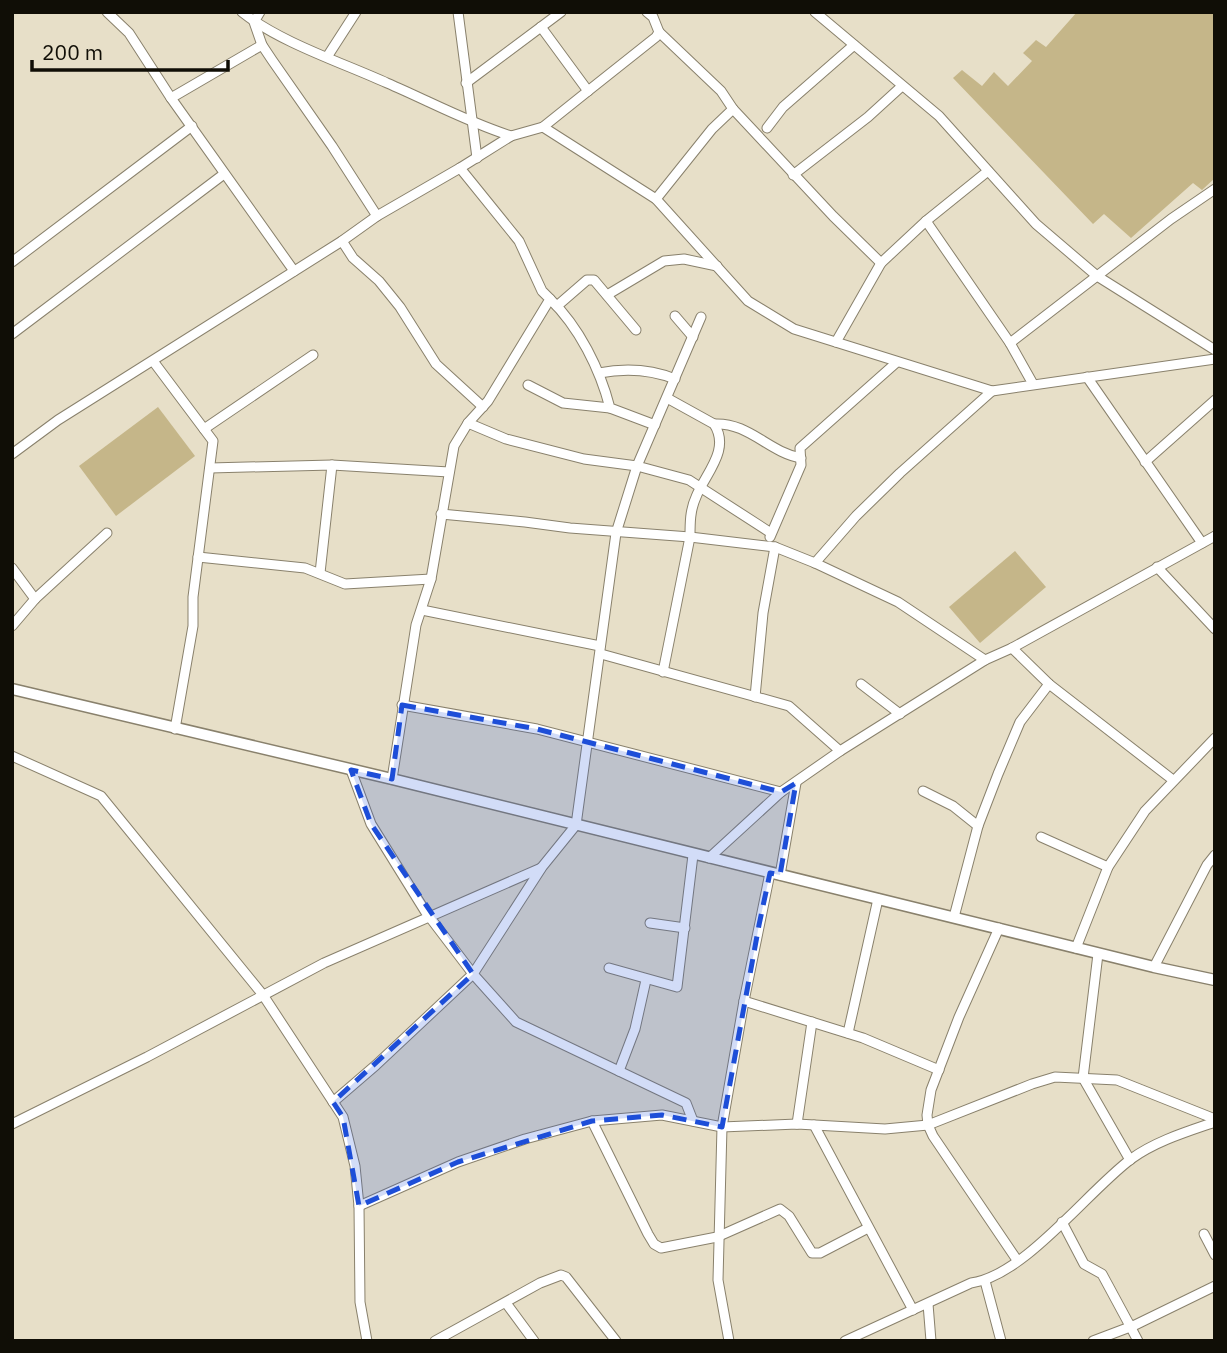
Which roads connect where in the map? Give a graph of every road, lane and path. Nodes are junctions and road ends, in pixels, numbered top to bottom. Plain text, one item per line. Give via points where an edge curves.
1 (107, 12) edge
2 (242, 12) edge
3 (260, 12) edge
4 (356, 12) edge
5 (458, 12) edge
6 (561, 12) edge
7 (647, 12) edge
8 (815, 12) edge
9 (254, 22) junction
10 (541, 27) junction
11 (659, 32) junction
12 (262, 45) junction
13 (854, 45) junction
14 (327, 57) junction
15 (466, 83) junction
16 (902, 86) junction
17 (588, 91) junction
18 (171, 99) junction
19 (733, 109) junction
20 (474, 124) junction
21 (192, 127) junction
22 (543, 127) junction
23 (767, 128) dead end
24 (511, 136) junction
25 (477, 158) junction
26 (460, 168) junction
27 (988, 171) junction
28 (224, 174) junction
29 (793, 175) junction
30 (1215, 189) edge
31 (656, 199) junction
32 (377, 215) junction
33 (926, 220) junction
34 (342, 241) junction
35 (12, 262) edge
36 (881, 263) junction
37 (717, 266) junction
38 (294, 271) junction
39 (1097, 276) junction
40 (607, 295) junction
41 (554, 303) junction
42 (675, 316) dead end
43 (701, 317) dead end
44 (636, 330) dead end
45 (12, 334) edge
46 (693, 337) junction
47 (836, 342) junction
48 (1010, 343) junction
49 (1215, 350) edge
50 (313, 355) dead end
51 (1215, 359) edge
52 (153, 361) junction
53 (897, 362) junction
54 (599, 373) junction
55 (1087, 377) junction
56 (675, 379) junction
57 (1033, 384) junction
58 (528, 385) dead end
59 (992, 391) junction
60 (667, 398) junction
61 (1215, 400) edge
62 (483, 407) junction
63 (610, 408) junction
64 (468, 423) junction
65 (714, 424) junction
66 (655, 425) junction
67 (204, 429) junction
68 (12, 454) edge
69 (801, 458) junction
70 (1145, 462) junction
71 (332, 464) junction
72 (637, 466) junction
73 (211, 468) junction
74 (449, 472) junction
75 (701, 487) junction
76 (441, 514) junction
77 (107, 533) dead end
78 (616, 533) junction
79 (771, 533) junction
80 (1215, 536) edge
81 (690, 537) junction
82 (1202, 542) junction
83 (772, 546) junction
84 (198, 556) junction
85 (815, 563) junction
86 (1157, 567) junction
87 (12, 568) edge
88 (320, 573) junction
89 (431, 579) junction
90 (35, 600) junction
91 (422, 610) junction
92 (12, 626) edge
93 (1215, 629) edge
94 (1012, 648) junction
95 (600, 650) junction
96 (985, 660) junction
97 (663, 672) junction
98 (861, 684) dead end
99 (1049, 684) junction
100 (12, 689) edge
101 (755, 697) junction
102 (402, 705) junction
103 (900, 714) junction
104 (175, 729) junction
105 (1215, 738) edge
106 (586, 740) junction
107 (840, 751) junction
108 (12, 756) edge
109 (351, 770) junction
110 (392, 779) junction
111 (1173, 780) junction
112 (796, 783) junction
113 (923, 791) dead end
114 (781, 792) junction
115 (576, 825) junction
116 (978, 826) junction
117 (1041, 836) dead end
118 (693, 855) junction
119 (1215, 855) edge
120 (709, 858) junction
121 (542, 867) junction
122 (1108, 867) junction
123 (775, 874) junction
124 (877, 899) junction
125 (429, 916) junction
126 (954, 917) junction
127 (650, 923) dead end
128 (685, 928) junction
129 (999, 928) junction
130 (1076, 948) junction
131 (1098, 954) junction
132 (1154, 967) junction
133 (609, 968) dead end
134 (473, 974) junction
135 (646, 980) junction
136 (1215, 980) edge
137 (263, 995) junction
138 (744, 1001) junction
139 (812, 1021) junction
140 (848, 1033) junction
141 (939, 1070) junction
142 (620, 1071) junction
143 (1083, 1078) junction
144 (333, 1102) junction
145 (693, 1121) junction
146 (1215, 1121) edge
147 (592, 1122) junction
148 (12, 1124) edge
149 (797, 1124) junction
150 (814, 1125) junction
151 (928, 1125) junction
152 (722, 1127) junction
153 (1130, 1160) junction
154 (359, 1206) junction
155 (1062, 1222) junction
156 (868, 1228) junction
157 (1204, 1234) dead end
158 (717, 1237) junction
159 (1215, 1255) edge
160 (1017, 1260) junction
161 (985, 1281) junction
162 (1215, 1286) edge
163 (506, 1303) junction
164 (928, 1304) junction
165 (913, 1310) junction
166 (1130, 1325) junction
167 (452, 1337) edge
168 (367, 1341) edge
169 (435, 1341) edge
170 (534, 1341) edge
171 (616, 1341) edge
172 (729, 1341) edge
173 (845, 1341) edge
174 (932, 1341) edge
175 (1000, 1341) edge
176 (1093, 1341) edge
177 (1138, 1341) edge

1 - 18 street via 129,33
2 - 9 street
3 - 9 street
4 - 14 street
5 - 15 street
6 - 10 street
7 - 11 street
8 - 13 street
9 - 12 street
9 - 14 street
10 - 15 street
10 - 17 street
11 - 17 street
11 - 19 street via 721,91
12 - 18 street
12 - 32 street
13 - 16 street
13 - 23 street via 783,107
14 - 20 street
15 - 20 street
16 - 27 street via 939,116
16 - 29 street
17 - 22 street
18 - 21 street
19 - 29 street
19 - 31 street
20 - 24 street
20 - 25 street
21 - 28 street
21 - 35 street
22 - 24 street
22 - 31 street
24 - 25 street
25 - 26 street
26 - 32 street
26 - 41 street via 519,240 542,291
27 - 33 street
27 - 39 street via 1036,224
28 - 38 street
28 - 45 street
29 - 36 street
30 - 39 street
31 - 37 street
32 - 34 street
33 - 36 street
33 - 48 street
34 - 38 street
34 - 62 street via 400,307 436,364
36 - 47 street
37 - 40 street via 684,259 664,261
37 - 47 street via 756,307 794,329
38 - 52 street
39 - 48 street
39 - 49 street
40 - 41 street via 590,279
40 - 44 street
41 - 54 street
41 - 62 street
42 - 46 street
43 - 46 street
46 - 56 street
47 - 53 street
48 - 57 street
50 - 67 street
51 - 55 street
52 - 67 street
52 - 68 street via 58,419
53 - 59 street
53 - 69 street via 804,443
54 - 56 street via 644,370
54 - 63 street
55 - 57 street
55 - 70 street
56 - 60 street
57 - 59 street
58 - 63 street via 564,403
59 - 85 street via 882,490
60 - 65 street
60 - 66 street
61 - 70 street
62 - 64 street
63 - 66 street
64 - 72 street via 506,439 584,459
64 - 74 street via 454,446
65 - 69 street via 737,426 780,452
65 - 75 street via 720,450
66 - 72 street
67 - 73 street via 213,441
69 - 79 street
70 - 82 street
71 - 73 street
71 - 74 street
71 - 88 street
72 - 75 street
72 - 78 street
73 - 84 street
74 - 76 street
75 - 79 street
75 - 81 street via 690,515
76 - 78 street
76 - 89 street
77 - 90 street
78 - 81 street
78 - 95 street
79 - 83 street
80 - 82 street
81 - 83 street
81 - 97 street
82 - 86 street
83 - 85 street
83 - 101 street
84 - 88 street
84 - 104 street via 193,625
85 - 96 street via 898,602
86 - 93 street
86 - 94 street
87 - 90 street
88 - 89 street via 345,584
89 - 91 street
90 - 92 street
91 - 95 street
91 - 102 street
94 - 96 street
94 - 99 street
95 - 97 street
95 - 106 street
96 - 103 street
97 - 101 street
98 - 103 street
99 - 111 street
99 - 116 street via 1020,723
100 - 104 main road
101 - 107 street via 789,706
102 - 106 street
102 - 110 street
103 - 107 street
104 - 109 main road
105 - 111 street
106 - 114 street
106 - 115 street
107 - 112 street
108 - 137 street via 101,796
109 - 110 main road
109 - 125 street via 371,824
110 - 115 main road
111 - 122 street via 1145,811
112 - 114 street
112 - 123 street
113 - 116 street
114 - 120 street
115 - 118 main road
115 - 121 street
116 - 126 street
117 - 122 street
118 - 120 main road
118 - 128 street
119 - 132 street
120 - 123 main road
121 - 125 street
121 - 134 street
122 - 130 street
123 - 124 main road
123 - 138 street
124 - 126 main road
124 - 140 street
125 - 134 street
125 - 137 street
126 - 129 main road
127 - 128 street
128 - 135 street via 677,987
129 - 130 main road
129 - 141 street
130 - 131 main road
131 - 132 main road
131 - 143 street
132 - 136 main road
133 - 135 street
134 - 142 street via 516,1022
134 - 144 street
135 - 142 street
137 - 144 street
137 - 148 street
138 - 139 street
138 - 152 street
139 - 140 street
139 - 149 street
140 - 141 street
141 - 151 street via 928,1105
142 - 145 street via 686,1103
143 - 146 street via 1117,1080
143 - 151 street via 1055,1077
143 - 153 street
144 - 154 street via 344,1117
145 - 147 street via 662,1115
145 - 152 street
146 - 153 street via 1156,1144
147 - 154 street via 458,1162
147 - 158 street via 657,1247
149 - 150 street
149 - 152 street
150 - 151 street via 860,1129
150 - 156 street
151 - 160 street
152 - 158 street
153 - 155 street
154 - 168 street via 360,1302
155 - 160 street
155 - 166 street via 1084,1264 1102,1274
156 - 158 street via 812,1253 789,1216 779,1209
156 - 165 street
157 - 159 street
158 - 172 street via 718,1280
160 - 161 street
161 - 164 street
161 - 175 street
162 - 166 street
163 - 167 street
163 - 170 street
163 - 171 street via 561,1275
164 - 165 street
164 - 174 street
165 - 173 street
166 - 176 street
166 - 177 street
167 - 169 street

